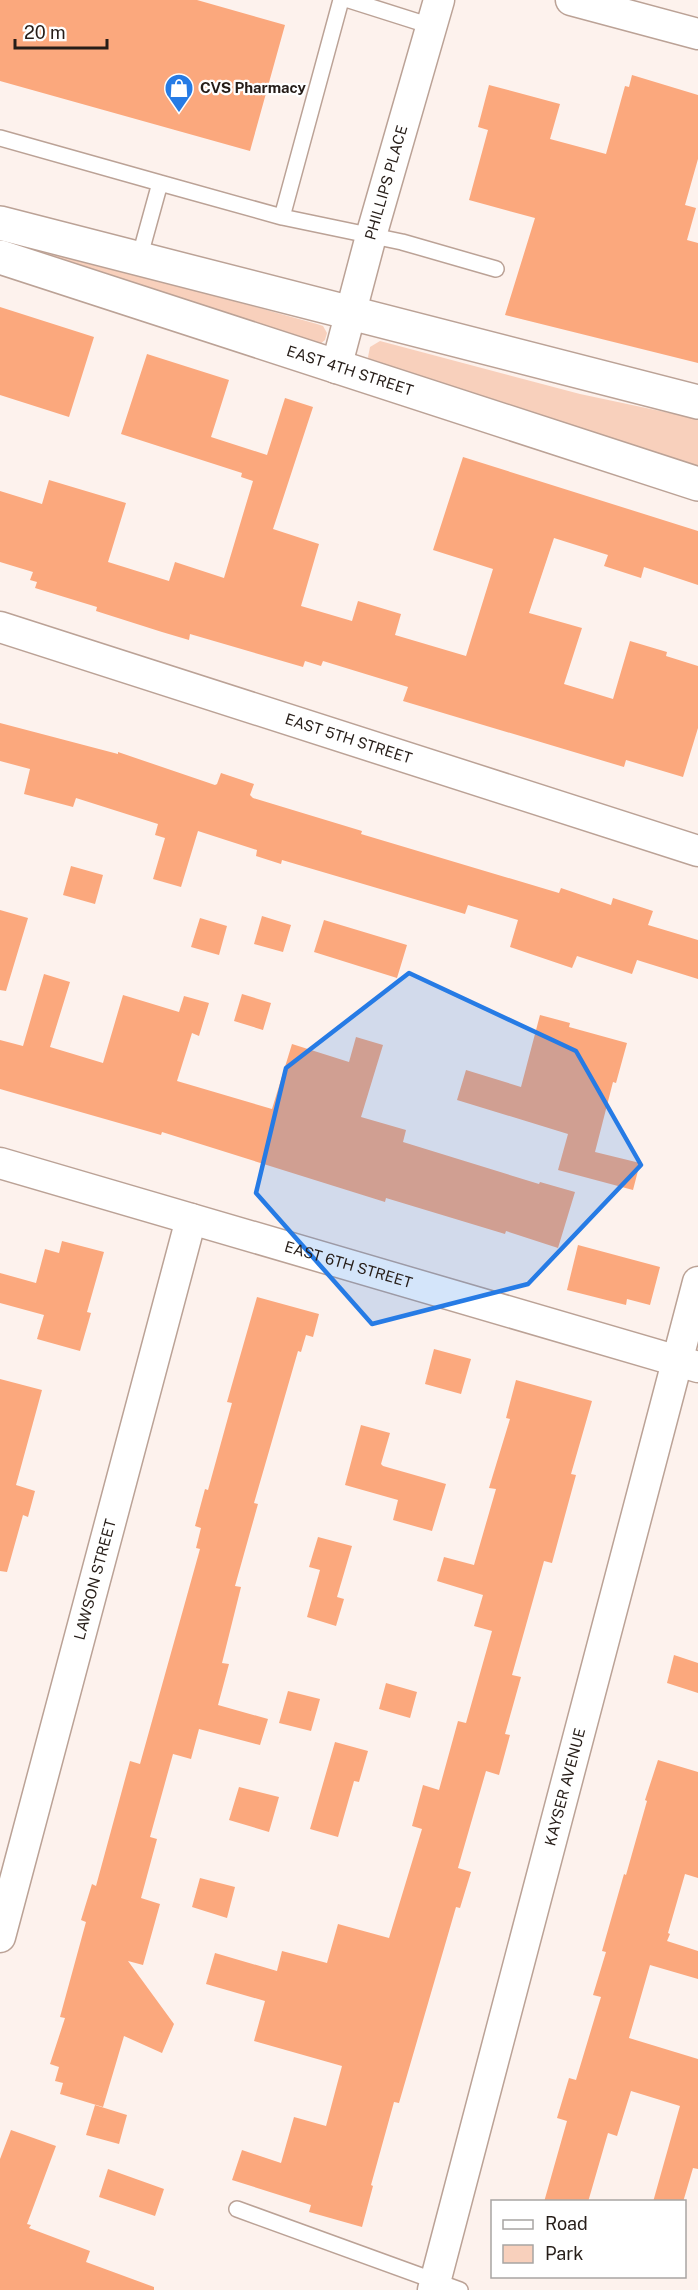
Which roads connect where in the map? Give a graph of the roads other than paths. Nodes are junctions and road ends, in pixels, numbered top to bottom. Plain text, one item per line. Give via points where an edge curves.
1 (341, 0) edge
2 (349, 0) edge
3 (571, 0) edge
4 (435, 13) edge
5 (698, 34) edge
6 (0, 138) edge
7 (160, 183) junction
8 (282, 217) junction
9 (0, 223) edge
10 (370, 236) junction
11 (0, 257) edge
12 (139, 259) junction
13 (496, 269) dead end
14 (351, 315) junction
15 (336, 368) junction
16 (698, 402) edge
17 (698, 484) edge
18 (0, 627) edge
19 (698, 851) edge
20 (0, 1163) edge
21 (190, 1220) junction
22 (698, 1282) edge
23 (687, 1365) edge
24 (0, 1937) edge
25 (237, 2209) dead end
26 (443, 2287) edge

1 - 8 lane
2 - 4 lane
3 - 5 street
4 - 10 street, PHILLIPS PLACE
6 - 7 lane
7 - 8 lane
7 - 12 lane
8 - 10 lane
9 - 12 street
10 - 13 lane
10 - 14 street, PHILLIPS PLACE
11 - 15 street, EAST 4TH STREET
12 - 14 street
14 - 15 street, PHILLIPS PLACE
14 - 16 street
15 - 17 street, EAST 4TH STREET
18 - 19 street, EAST 5TH STREET
20 - 21 street, EAST 6TH STREET
21 - 23 street, EAST 6TH STREET
21 - 24 street, LAWSON STREET
22 - 23 street, KAYSER AVENUE
23 - 26 street, KAYSER AVENUE
25 - 26 lane

